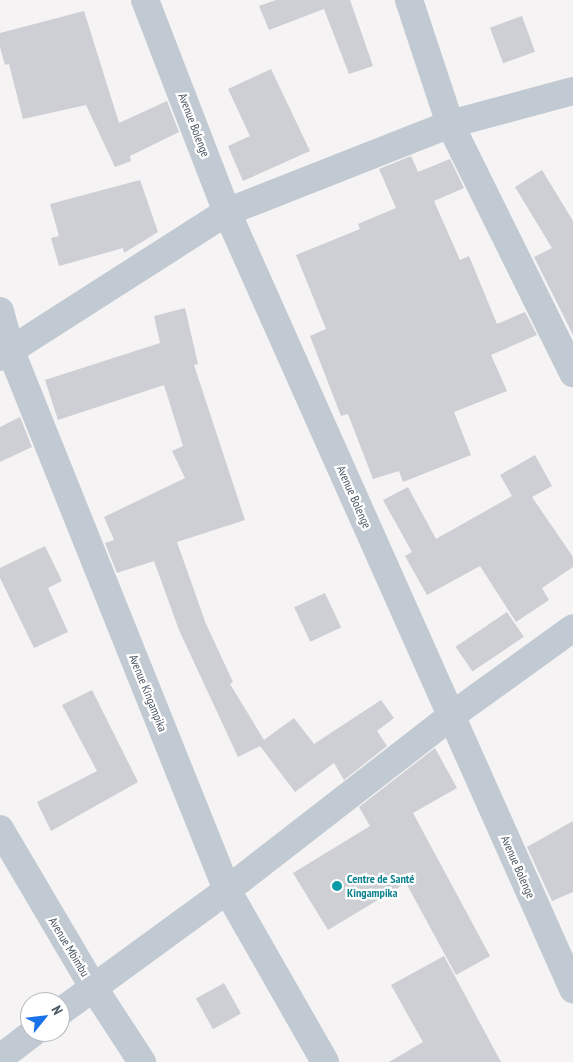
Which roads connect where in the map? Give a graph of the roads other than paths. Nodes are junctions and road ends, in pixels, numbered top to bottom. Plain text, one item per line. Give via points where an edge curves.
1 (145, 0) edge
2 (409, 0) edge
3 (573, 90) edge
4 (450, 124) junction
5 (228, 212) junction
6 (0, 311) edge
7 (5, 353) edge
8 (573, 373) edge
9 (573, 628) edge
10 (451, 716) junction
11 (0, 829) edge
12 (227, 890) junction
13 (93, 987) junction
14 (573, 989) edge
15 (70, 1004) edge
16 (21, 1042) edge
17 (0, 1058) edge
18 (142, 1062) edge
19 (325, 1062) edge

1 - 5 street, Avenue Bolenge
2 - 4 street
3 - 4 street
4 - 5 street
4 - 8 street
5 - 7 street
5 - 10 street, Avenue Bolenge
6 - 7 street, Avenue Kingampika
7 - 12 street, Avenue Kingampika
9 - 10 street
10 - 12 street
10 - 14 street, Avenue Bolenge
11 - 13 street, Avenue Mbimbu
12 - 13 street
12 - 19 street, Avenue Kingampika
13 - 15 street
13 - 18 street, Avenue Mbimbu
16 - 17 street

